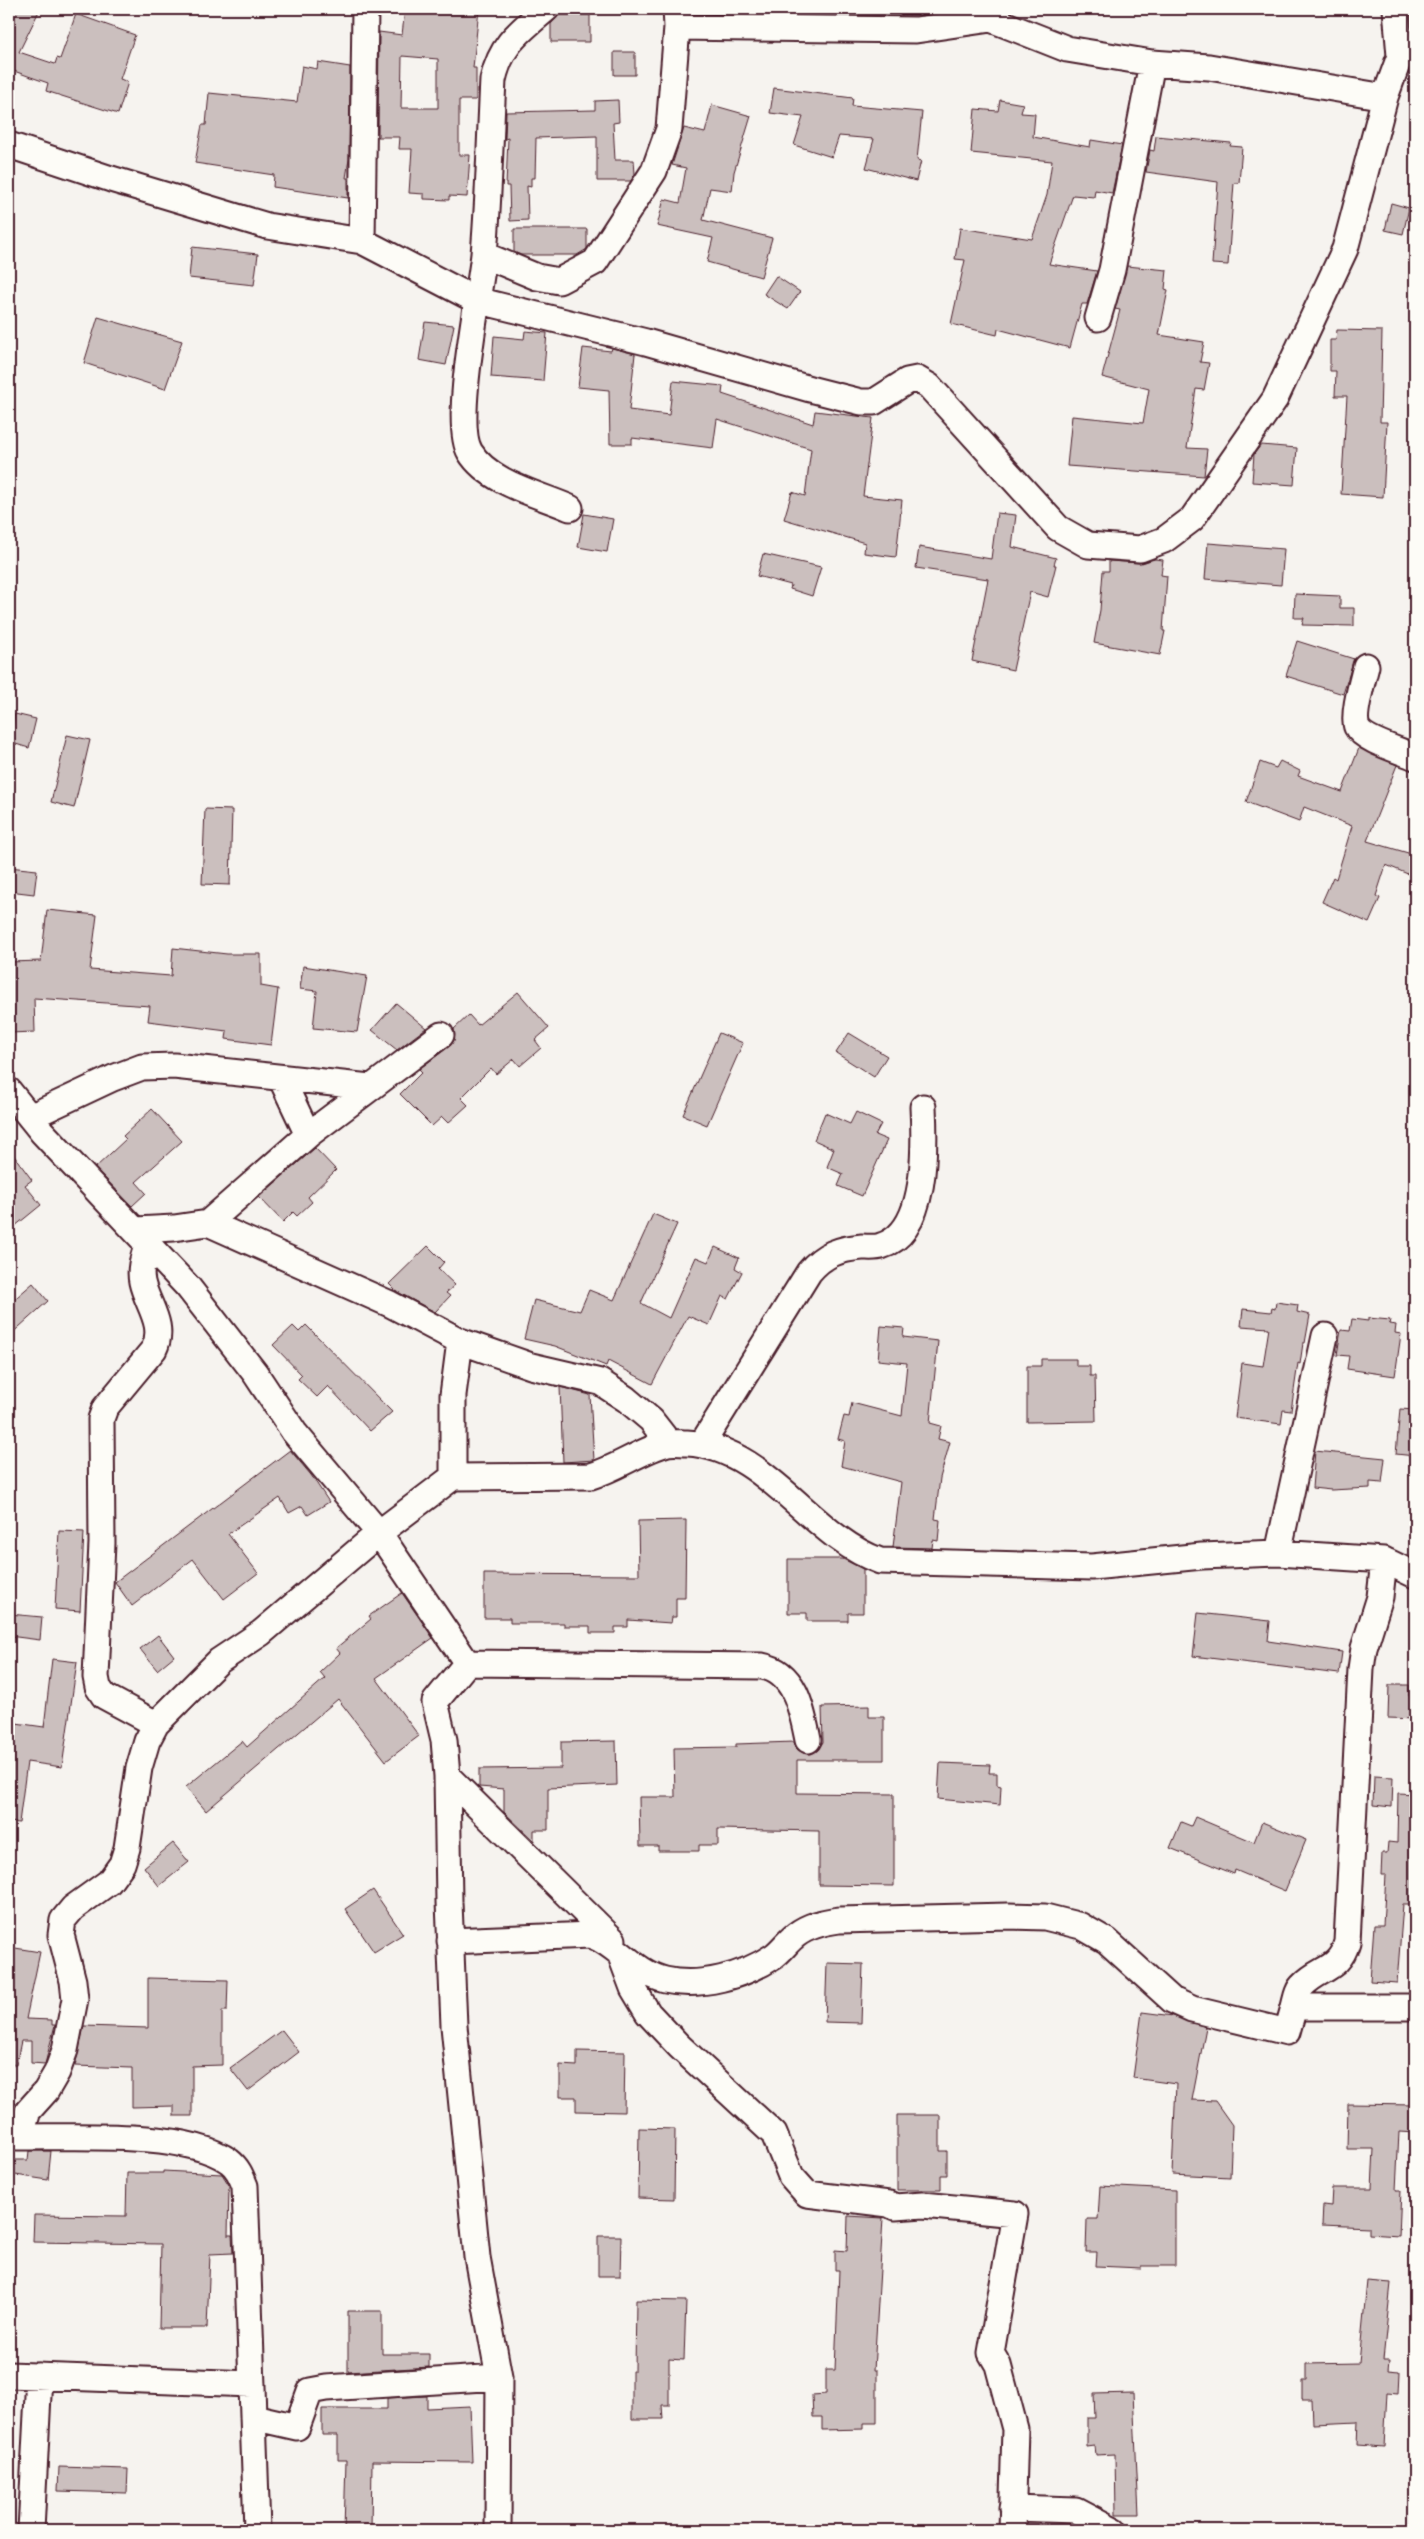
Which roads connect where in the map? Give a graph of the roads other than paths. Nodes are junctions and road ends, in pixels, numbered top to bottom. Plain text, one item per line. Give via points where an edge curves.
1 (365, 9) edge
2 (546, 9) edge
3 (1396, 9) edge
4 (990, 14) edge
5 (676, 18) edge
6 (1408, 61) edge
7 (1152, 63) junction
8 (1385, 97) junction
9 (9, 145) edge
10 (362, 241) junction
11 (484, 255) junction
12 (476, 300) junction
13 (1098, 318) dead end
14 (570, 508) dead end
15 (1366, 666) dead end
16 (1415, 757) edge
17 (441, 1035) dead end
18 (281, 1078) junction
19 (370, 1087) junction
20 (10, 1094) edge
21 (923, 1107) dead end
22 (30, 1117) junction
23 (308, 1135) junction
24 (208, 1222) junction
25 (142, 1237) junction
26 (1326, 1336) dead end
27 (460, 1341) junction
28 (669, 1442) junction
29 (702, 1444) junction
30 (453, 1477) junction
31 (379, 1533) junction
32 (1278, 1553) junction
33 (1384, 1560) junction
34 (1415, 1575) edge
35 (467, 1663) junction
36 (156, 1724) junction
37 (808, 1740) dead end
38 (447, 1776) junction
39 (450, 1941) junction
40 (622, 1956) junction
41 (645, 1972) junction
42 (1294, 2007) junction
43 (1415, 2007) edge
44 (14, 2137) edge
45 (9, 2375) edge
46 (39, 2376) junction
47 (499, 2377) junction
48 (252, 2384) junction
49 (253, 2417) junction
50 (1012, 2519) edge
51 (32, 2530) edge
52 (257, 2530) edge
53 (498, 2530) edge
54 (1114, 2530) edge

1 - 10 street
2 - 11 street via 510,39 497,61 493,80
3 - 6 street
4 - 5 street via 916,30
4 - 7 street via 1067,49
5 - 11 street via 669,129 654,171 595,262 559,281 537,277
6 - 8 street
7 - 8 street via 1209,67
7 - 13 street via 1112,270
8 - 12 street via 1345,249 1275,399 1192,519 1164,540 1140,549 1088,545 1058,528 929,386 918,379 907,381 874,402 861,402 646,342
9 - 10 street via 266,226
10 - 12 street
11 - 12 street
12 - 14 street via 462,426 469,451 488,474
15 - 16 street via 1357,726 1363,735
17 - 19 street
18 - 19 street
18 - 22 street via 174,1066 142,1067
18 - 23 street
19 - 23 street
20 - 22 street
21 - 29 street via 925,1154 922,1182 904,1227 894,1240 880,1246 831,1252 820,1260 809,1272
22 - 25 street
23 - 24 street
24 - 25 street
24 - 27 street via 381,1300
25 - 31 street via 188,1287 254,1372 294,1432
25 - 36 street via 142,1282 157,1324 158,1341 105,1408 101,1419 102,1543 96,1676 104,1696
26 - 32 street
27 - 28 street via 531,1366 600,1382 651,1420
27 - 30 street via 453,1395
28 - 29 street
28 - 30 street via 591,1476
29 - 32 street via 754,1468 849,1547 880,1561 1092,1567 1202,1556
30 - 31 street
31 - 35 street
31 - 36 street via 261,1633 219,1661
32 - 33 street
33 - 34 street
33 - 42 street via 1380,1597 1361,1669 1347,1942 1337,1963 1302,1985
35 - 37 street via 773,1668 794,1691
35 - 38 street via 435,1702 444,1740
36 - 44 street via 139,1768 122,1864 109,1882 73,1908 63,1920 61,1935 75,2000 65,2050 49,2085 28,2111
38 - 39 street
38 - 41 street
39 - 40 street via 590,1935 600,1938
39 - 47 street via 454,2026 477,2257
40 - 41 street
40 - 50 street via 633,1988 648,2013 774,2134 791,2176 807,2194 895,2207 923,2205 1015,2214 991,2353 998,2365 1015,2429
41 - 42 street via 664,1980 712,1981 740,1973 774,1956 797,1934 826,1922 1008,1916 1045,1918 1081,1926 1107,1941 1172,2000 1192,2009 1288,2032
42 - 43 street
44 - 48 street via 151,2139 183,2143 207,2149 240,2171 245,2186
45 - 46 street
46 - 48 street
46 - 51 street
47 - 49 street via 310,2391 297,2427
47 - 53 street
48 - 49 street
49 - 52 street
50 - 54 street via 1076,2510

